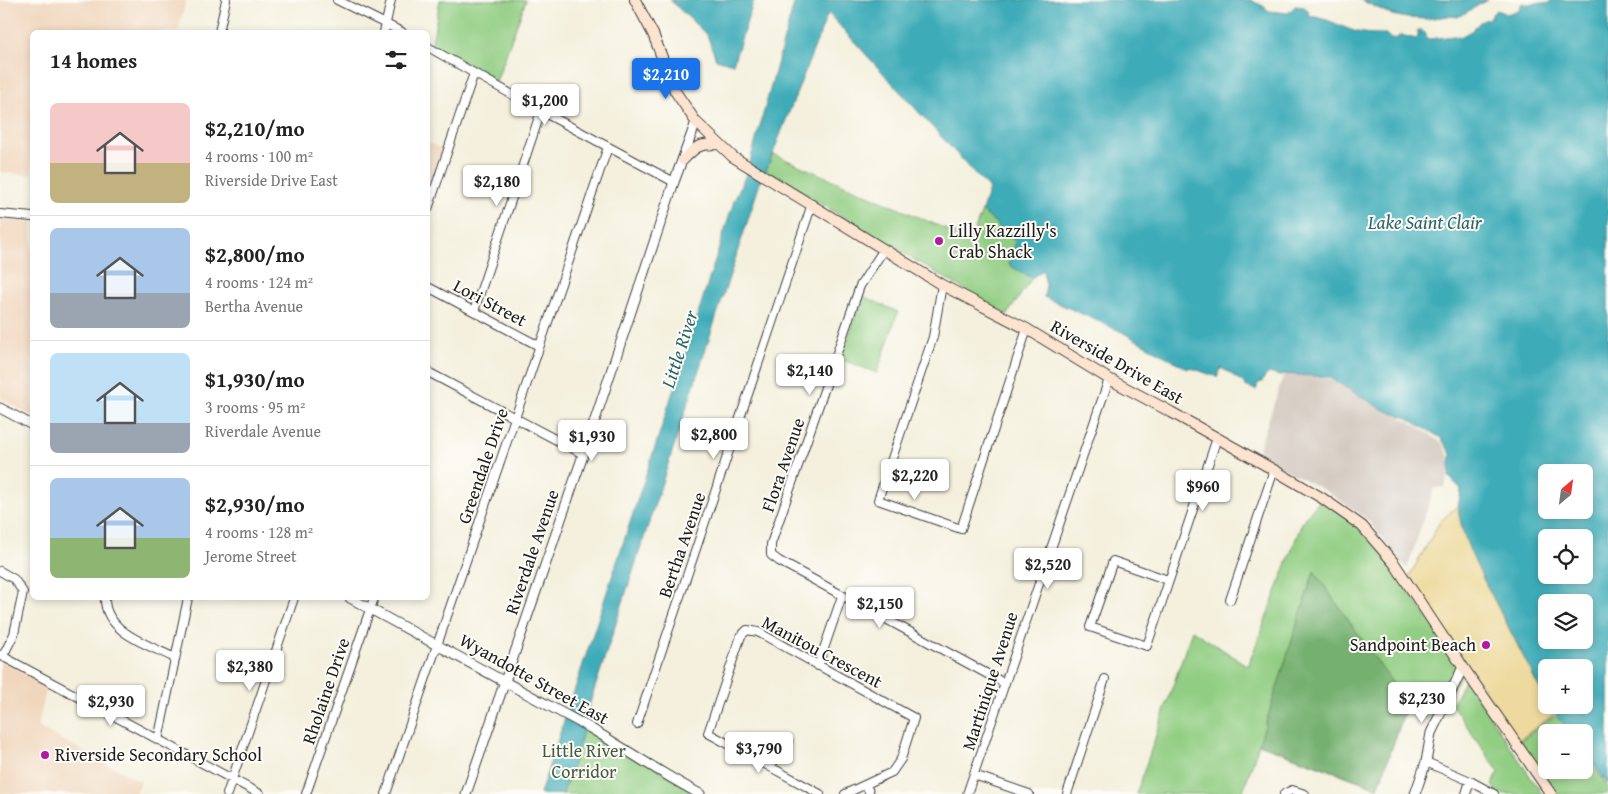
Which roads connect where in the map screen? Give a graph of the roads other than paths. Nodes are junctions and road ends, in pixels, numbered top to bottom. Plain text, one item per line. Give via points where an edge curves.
1 (226, 0) edge
2 (338, 0) edge
3 (391, 0) edge
4 (632, 2) edge
5 (386, 24) junction
6 (219, 30) edge
7 (384, 30) edge
8 (398, 30) edge
9 (430, 48) edge
10 (474, 73) junction
11 (541, 111) junction
12 (696, 122) junction
13 (718, 144) junction
14 (608, 147) junction
15 (682, 160) junction
16 (674, 182) junction
17 (430, 204) edge
18 (812, 204) junction
19 (0, 214) edge
20 (30, 217) edge
21 (884, 249) junction
22 (942, 285) junction
23 (430, 287) edge
24 (474, 311) junction
25 (1027, 329) junction
26 (540, 346) junction
27 (430, 373) edge
28 (1109, 379) junction
29 (0, 408) edge
30 (514, 418) junction
31 (30, 424) edge
32 (1217, 438) junction
33 (583, 454) junction
34 (1274, 470) junction
35 (0, 571) edge
36 (1168, 580) junction
37 (842, 596) junction
38 (105, 600) edge
39 (188, 600) edge
40 (293, 600) edge
41 (354, 600) edge
42 (373, 600) edge
43 (1230, 600) dead end
44 (370, 608) junction
45 (438, 645) junction
46 (1, 655) edge
47 (175, 658) junction
48 (818, 666) junction
49 (1463, 668) junction
50 (1105, 680) dead end
51 (504, 681) junction
52 (1004, 683) junction
53 (637, 724) dead end
54 (158, 740) junction
55 (788, 741) dead end
56 (1426, 762) junction
57 (770, 767) junction
58 (974, 774) junction
59 (232, 779) junction
60 (1470, 781) junction
61 (866, 785) junction
62 (227, 794) edge
63 (260, 794) edge
64 (306, 794) edge
65 (386, 794) edge
66 (466, 794) edge
67 (700, 794) edge
68 (820, 794) edge
69 (845, 794) edge
70 (870, 794) edge
71 (967, 794) edge
72 (1029, 794) edge
73 (1067, 794) edge
74 (1284, 794) edge
75 (1305, 794) edge
76 (1415, 794) edge
77 (1466, 794) edge
78 (1494, 794) edge
79 (1551, 794) edge

1 - 6 street
2 - 5 street
3 - 5 street
4 - 12 main road, Riverside Drive East via 653,34 675,91
5 - 7 street
5 - 8 street
9 - 10 street
10 - 11 street
10 - 17 street
11 - 14 street
11 - 24 street
12 - 13 main road, Riverside Drive East
12 - 15 street, Riverdale Avenue
13 - 15 main road via 695,147
13 - 18 main road, Riverside Drive East
14 - 16 street
14 - 26 street, Greendale Drive
15 - 16 street, Riverdale Avenue
16 - 33 street, Riverdale Avenue
18 - 21 main road, Riverside Drive East
18 - 53 street, Bertha Avenue
19 - 20 street
21 - 22 main road, Riverside Drive East
21 - 37 street, Flora Avenue via 860,286 771,544 771,555 779,561
22 - 25 main road, Riverside Drive East
22 - 25 street via 933,337 878,500 961,529
23 - 24 street, Lori Street
24 - 26 street, Lori Street
25 - 28 main road, Riverside Drive East
26 - 30 street, Greendale Drive
27 - 30 street
28 - 32 main road, Riverside Drive East
28 - 52 street, Martinique Avenue
29 - 31 street
30 - 33 street
30 - 45 street, Greendale Drive
32 - 34 main road, Riverside Drive East
32 - 36 street
33 - 51 street, Riverdale Avenue
34 - 43 street
34 - 49 main road, Riverside Drive East via 1348,515 1373,538 1403,575
35 - 46 street via 14,578 23,592 14,634
36 - 36 street via 1113,561 1090,627 1146,646
37 - 48 street
37 - 52 street
38 - 47 street via 108,616 120,630
39 - 47 street
40 - 59 street
41 - 44 street, Wyandotte Street East
42 - 44 street, Rholaine Drive
44 - 45 street, Wyandotte Street East
44 - 64 street, Rholaine Drive
45 - 51 street, Wyandotte Street East
45 - 65 street, Greendale Drive
46 - 54 street
47 - 54 street
48 - 57 street, Manitou Crescent via 758,632 747,630 741,636 708,733
48 - 61 street, Manitou Crescent via 914,718 901,758 892,772
49 - 56 street via 1431,733
49 - 79 main road, Riverside Drive East
50 - 73 street
51 - 66 street, Riverdale Avenue
51 - 67 street, Wyandotte Street East
52 - 58 street, Martinique Avenue
54 - 59 street
55 - 57 street
56 - 60 street
56 - 76 street
57 - 68 street, Manitou Crescent
58 - 71 street, Martinique Avenue
58 - 72 street
59 - 62 street
59 - 63 street
60 - 77 street
60 - 78 street
61 - 69 street, Manitou Crescent
61 - 70 street
74 - 75 street via 1292,790

